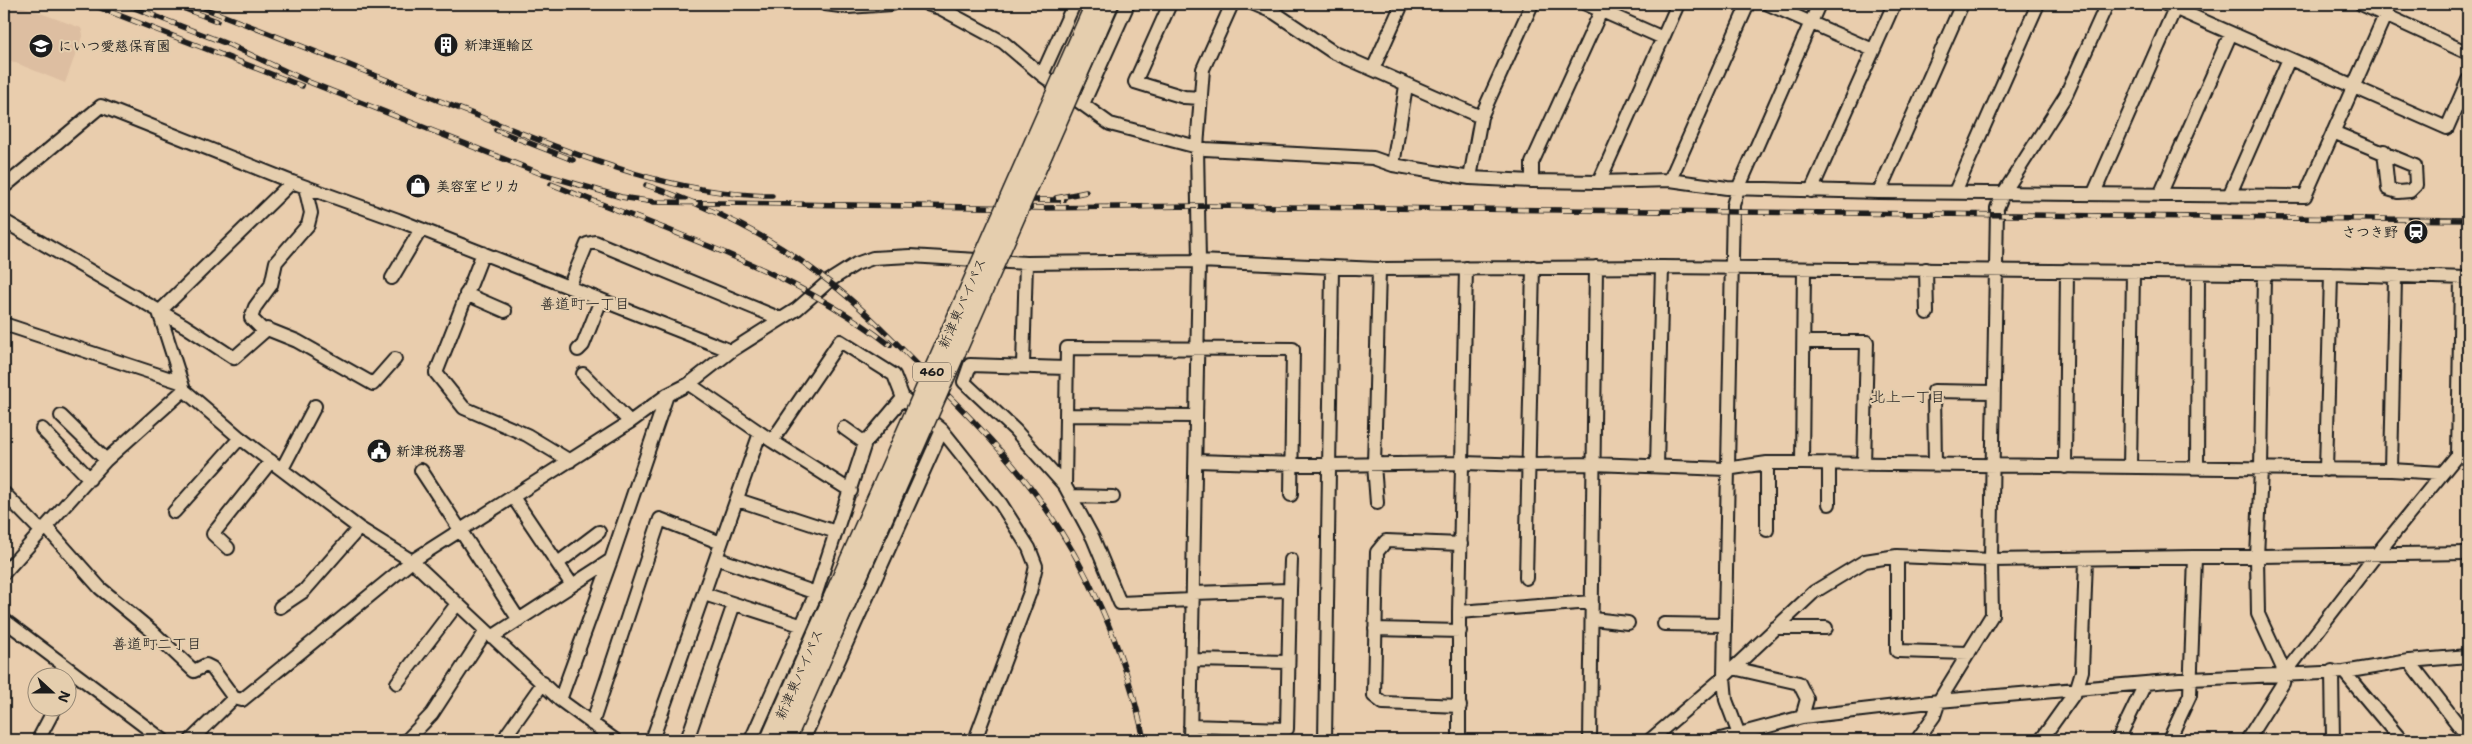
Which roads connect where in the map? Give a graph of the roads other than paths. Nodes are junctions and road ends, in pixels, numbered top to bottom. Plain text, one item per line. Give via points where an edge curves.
1 (825, 4) edge
2 (862, 4) edge
3 (892, 4) edge
4 (926, 4) edge
5 (1074, 4) edge
6 (1095, 4) edge
7 (1109, 4) edge
8 (1128, 4) edge
9 (1170, 4) edge
10 (1232, 4) edge
11 (1254, 4) edge
12 (1402, 4) edge
13 (1532, 4) edge
14 (1586, 4) edge
15 (1678, 4) edge
16 (1748, 4) edge
17 (1768, 4) edge
18 (1819, 4) edge
19 (1894, 4) edge
20 (1962, 4) edge
21 (2038, 4) edge
22 (2107, 4) edge
23 (2361, 4) edge
24 (940, 6) edge
25 (2170, 6) edge
26 (1277, 8) edge
27 (2388, 9) edge
28 (1601, 10) junction
29 (1811, 23) junction
30 (2231, 33) junction
31 (1663, 38) junction
32 (1874, 50) junction
33 (2468, 53) edge
34 (2289, 59) junction
35 (1373, 70) junction
36 (1042, 74) junction
37 (2468, 80) edge
38 (1406, 86) junction
39 (2353, 87) junction
40 (1201, 98) junction
41 (1083, 104) junction
42 (1481, 117) junction
43 (2333, 132) junction
44 (1197, 147) junction
45 (2384, 151) dead end
46 (1393, 165) junction
47 (1470, 178) junction
48 (1670, 180) junction
49 (1532, 181) junction
50 (292, 182) junction
51 (1599, 182) junction
52 (4, 187) edge
53 (305, 187) junction
54 (1738, 189) junction
55 (1811, 191) junction
56 (1879, 192) junction
57 (1955, 192) junction
58 (2094, 193) junction
59 (2003, 194) junction
60 (2160, 195) junction
61 (2229, 196) junction
62 (4, 222) edge
63 (421, 229) junction
64 (483, 253) junction
65 (1199, 261) junction
66 (1026, 263) junction
67 (1533, 267) junction
68 (1596, 267) junction
69 (1662, 267) junction
70 (1332, 268) junction
71 (1466, 268) junction
72 (1732, 268) junction
73 (1379, 269) junction
74 (1804, 269) junction
75 (1926, 269) junction
76 (1997, 270) junction
77 (2067, 270) junction
78 (2133, 272) junction
79 (2198, 273) junction
80 (2264, 274) junction
81 (2331, 274) junction
82 (2395, 277) junction
83 (392, 278) dead end
84 (2464, 278) edge
85 (569, 287) junction
86 (466, 294) junction
87 (601, 300) junction
88 (505, 311) dead end
89 (159, 312) junction
90 (1927, 313) dead end
91 (781, 319) junction
92 (4, 324) edge
93 (264, 331) junction
94 (1804, 342) junction
95 (1197, 348) junction
96 (578, 350) dead end
97 (731, 351) junction
98 (395, 359) dead end
99 (1024, 365) junction
100 (1066, 368) junction
101 (583, 374) dead end
102 (688, 384) junction
103 (182, 386) junction
104 (1993, 392) junction
105 (667, 395) junction
106 (904, 398) junction
107 (315, 406) dead end
108 (1067, 415) junction
109 (61, 416) dead end
110 (1195, 416) junction
111 (630, 422) junction
112 (844, 428) dead end
113 (42, 430) dead end
114 (942, 430) junction
115 (760, 433) junction
116 (240, 438) junction
117 (772, 442) junction
118 (2468, 442) edge
119 (865, 443) junction
120 (2458, 454) junction
121 (106, 460) junction
122 (570, 460) junction
123 (271, 461) junction
124 (1196, 461) junction
125 (1292, 463) junction
126 (1463, 463) junction
127 (1768, 463) junction
128 (1802, 463) junction
129 (1594, 464) junction
130 (1329, 465) junction
131 (1374, 465) junction
132 (1529, 465) junction
133 (1829, 465) junction
134 (1864, 465) junction
135 (1935, 465) junction
136 (1657, 466) junction
137 (1993, 466) junction
138 (2065, 467) junction
139 (2130, 467) junction
140 (1726, 468) junction
141 (2197, 468) junction
142 (282, 469) junction
143 (2261, 469) junction
144 (421, 470) dead end
145 (2326, 470) junction
146 (2391, 470) junction
147 (2442, 473) junction
148 (90, 479) junction
149 (851, 491) junction
150 (1068, 491) junction
151 (4, 493) edge
152 (1291, 495) dead end
153 (513, 497) junction
154 (1112, 497) dead end
155 (738, 500) junction
156 (1377, 502) dead end
157 (1829, 504) dead end
158 (174, 512) dead end
159 (359, 528) junction
160 (44, 529) junction
161 (1767, 530) dead end
162 (459, 531) junction
163 (599, 532) dead end
164 (836, 532) junction
165 (721, 542) junction
166 (1461, 544) junction
167 (228, 548) dead end
168 (2468, 553) edge
169 (2376, 555) junction
170 (1897, 556) junction
171 (2257, 557) junction
172 (716, 558) junction
173 (2195, 558) junction
174 (2086, 559) junction
175 (611, 560) junction
176 (1291, 560) dead end
177 (1991, 560) junction
178 (412, 562) junction
179 (558, 563) junction
180 (4, 573) edge
181 (1526, 578) dead end
182 (572, 585) junction
183 (1290, 590) junction
184 (816, 593) junction
185 (704, 594) junction
186 (1192, 597) junction
187 (1592, 602) junction
188 (457, 604) junction
189 (734, 604) junction
190 (280, 607) dead end
191 (1459, 612) junction
192 (1593, 619) junction
193 (4, 620) edge
194 (518, 620) junction
195 (1628, 623) dead end
196 (1664, 624) dead end
197 (1724, 624) junction
198 (800, 625) junction
199 (1775, 628) junction
200 (1826, 628) dead end
201 (1375, 629) junction
202 (1460, 632) junction
203 (489, 634) junction
204 (1969, 653) junction
205 (2468, 656) edge
206 (1192, 660) junction
207 (2409, 661) junction
208 (1288, 662) junction
209 (57, 666) edge
210 (2338, 671) junction
211 (1729, 672) junction
212 (2285, 673) junction
213 (2191, 679) junction
214 (78, 682) edge
215 (397, 683) dead end
216 (543, 683) junction
217 (2145, 684) junction
218 (2076, 691) junction
219 (234, 698) junction
220 (560, 700) junction
221 (1939, 701) junction
222 (1460, 706) junction
223 (51, 716) edge
224 (1802, 717) junction
225 (592, 724) junction
226 (2259, 725) junction
227 (1190, 726) junction
228 (507, 734) dead end
229 (2468, 736) edge
230 (1740, 737) edge
231 (38, 740) edge
232 (163, 740) edge
233 (191, 740) edge
234 (407, 740) edge
235 (615, 740) edge
236 (652, 740) edge
237 (687, 740) edge
238 (750, 740) edge
239 (770, 740) edge
240 (786, 740) edge
241 (803, 740) edge
242 (974, 740) edge
243 (1190, 740) edge
244 (1325, 740) edge
245 (1459, 740) edge
246 (1590, 740) edge
247 (1650, 740) edge
248 (1717, 740) edge
249 (1917, 740) edge
250 (2041, 740) edge
251 (2118, 740) edge
252 (2169, 740) edge
253 (2247, 740) edge
254 (2258, 740) edge
255 (2333, 740) edge
256 (2401, 740) edge

1 - 2 street via 848,7
2 - 3 street
4 - 24 street
5 - 36 street
6 - 239 highway, 新津東バイパス / 460, bridge
7 - 240 highway, 新津東バイパス / 460, bridge
8 - 41 street
9 - 40 street via 1135,82 1184,97
10 - 40 street via 1202,69
11 - 26 street
12 - 35 street
13 - 42 street
14 - 28 street
15 - 31 street
16 - 48 street
17 - 29 street
18 - 29 street
19 - 32 street
20 - 56 street
21 - 57 street
22 - 59 street via 2066,95
23 - 27 street
24 - 36 street via 1003,42
25 - 30 street
25 - 58 street
26 - 35 street via 1333,52
27 - 33 street
27 - 39 street
28 - 31 street
28 - 49 street via 1532,162
29 - 32 street
29 - 54 street
30 - 34 street
30 - 60 street
31 - 51 street
32 - 55 street
34 - 39 street
34 - 61 street
35 - 38 street
36 - 41 street
37 - 39 street via 2447,128
38 - 42 street
38 - 46 street
39 - 43 street
40 - 44 street
41 - 44 street via 1110,124
42 - 47 street
43 - 45 street
43 - 61 street via 2305,196
44 - 46 street via 1373,158
44 - 65 street
46 - 47 street
47 - 49 street
48 - 51 street
48 - 54 street
49 - 51 street
50 - 52 street via 102,106
50 - 53 street
50 - 89 street
53 - 63 street
53 - 93 street via 311,213 308,225 276,262 271,285 252,318
54 - 55 street
54 - 72 street via 1732,212
55 - 56 street
56 - 57 street
57 - 59 street
58 - 59 street
58 - 60 street
59 - 76 street via 1998,208
60 - 61 street
62 - 89 street
63 - 64 street
63 - 83 street
64 - 85 street
64 - 86 street
65 - 66 street
65 - 70 street
65 - 95 street
66 - 91 street via 910,256 874,258 856,264 828,281
66 - 99 street
67 - 68 street
67 - 71 street
67 - 132 street
68 - 69 street
68 - 129 street
69 - 72 street
69 - 136 street
70 - 73 street
70 - 130 street
71 - 73 street
71 - 126 street
72 - 74 street
72 - 140 street
73 - 131 street
74 - 75 street
74 - 94 street
75 - 76 street
75 - 90 street
76 - 77 street
76 - 104 street
77 - 78 street
77 - 138 street
78 - 79 street
78 - 139 street
79 - 80 street
79 - 141 street
80 - 81 street
80 - 143 street
81 - 82 street
81 - 145 street
82 - 84 street
82 - 146 street
84 - 120 street
85 - 87 street
85 - 91 street via 587,244 595,242
86 - 88 street
86 - 122 street via 436,372 464,408 526,435
87 - 96 street via 584,345
87 - 97 street
89 - 93 street via 234,358
89 - 103 street
91 - 97 street
92 - 103 street
93 - 98 street via 267,329 297,341 373,384
94 - 128 street
94 - 134 street via 1867,342
95 - 100 street via 1067,348
95 - 110 street
95 - 125 street via 1293,349
97 - 102 street
99 - 100 street
99 - 150 street via 970,365 964,382 1015,430
100 - 108 street
101 - 111 street
102 - 105 street
102 - 115 street
103 - 116 street
103 - 121 street
104 - 135 street via 1934,391
104 - 137 street
105 - 111 street
105 - 175 street
106 - 114 street
106 - 117 street via 894,375 840,341
106 - 119 street
107 - 142 street
108 - 110 street
108 - 150 street
109 - 121 street
110 - 124 street
111 - 122 street
112 - 119 street
113 - 148 street
114 - 241 street
114 - 242 street via 1001,504 1029,548 1036,566 1030,592
115 - 117 street
115 - 155 street
116 - 123 street
116 - 158 street
117 - 149 street
118 - 120 street
119 - 149 street
120 - 147 street
121 - 148 street
122 - 153 street
123 - 142 street
123 - 167 street via 213,534
124 - 125 street
124 - 186 street
125 - 130 street
125 - 152 street
126 - 131 street
126 - 132 street
126 - 166 street
127 - 128 street
127 - 140 street
127 - 161 street
128 - 133 street
129 - 132 street
129 - 136 street
129 - 187 street
130 - 131 street
130 - 244 street
131 - 156 street
132 - 181 street
133 - 134 street
133 - 157 street
134 - 135 street
135 - 137 street
136 - 140 street
137 - 138 street
137 - 177 street
138 - 139 street
139 - 141 street
140 - 197 street
141 - 143 street
142 - 159 street
143 - 145 street
143 - 171 street
144 - 162 street
145 - 146 street
146 - 147 street
147 - 169 street
148 - 160 street
149 - 164 street
150 - 154 street
150 - 186 street via 1093,538 1120,603
151 - 160 street
153 - 162 street
153 - 179 street
155 - 164 street
155 - 165 street
159 - 178 street
159 - 190 street via 304,591
160 - 180 street
160 - 219 street via 100,588 154,632 194,671 206,665 212,668
162 - 178 street
162 - 194 street
163 - 179 street
164 - 184 street
165 - 172 street
165 - 225 street via 660,519
166 - 191 street
166 - 201 street via 1386,541 1377,552
168 - 169 street
169 - 171 street
169 - 212 street
170 - 177 street
170 - 199 street via 1865,561 1814,592
170 - 204 street via 1897,651
171 - 173 street
171 - 212 street via 2258,614
172 - 184 street
172 - 185 street
173 - 174 street
173 - 213 street
174 - 177 street
174 - 218 street via 2082,671
175 - 182 street
175 - 220 street
176 - 183 street
177 - 204 street via 1992,614
178 - 188 street
178 - 219 street via 242,700
179 - 182 street
182 - 194 street
183 - 186 street
183 - 208 street
184 - 198 street
185 - 189 street
185 - 236 street
186 - 206 street
187 - 191 street
187 - 192 street
188 - 203 street
188 - 215 street
189 - 198 street
189 - 237 street
191 - 202 street
192 - 195 street
192 - 246 street
193 - 209 street
194 - 203 street
196 - 197 street
197 - 211 street
198 - 238 street
199 - 200 street
199 - 211 street
201 - 202 street
201 - 222 street via 1374,696 1383,703
202 - 222 street
203 - 216 street
203 - 234 street via 432,714
204 - 221 street
205 - 207 street
206 - 208 street
206 - 227 street
207 - 210 street
207 - 229 street
208 - 227 street via 1287,729
210 - 212 street
210 - 255 street
210 - 256 street
211 - 224 street via 1799,683 1808,699
211 - 230 street via 1726,700
211 - 247 street
212 - 213 street
212 - 226 street via 2283,683
213 - 217 street
213 - 252 street via 2190,695
214 - 232 street
216 - 220 street
216 - 228 street
217 - 218 street
217 - 251 street
218 - 221 street
218 - 250 street
219 - 233 street
220 - 225 street
221 - 224 street
221 - 249 street via 1934,716
222 - 245 street
223 - 231 street
224 - 230 street
225 - 235 street
226 - 253 street
226 - 254 street
227 - 243 street
230 - 248 street

